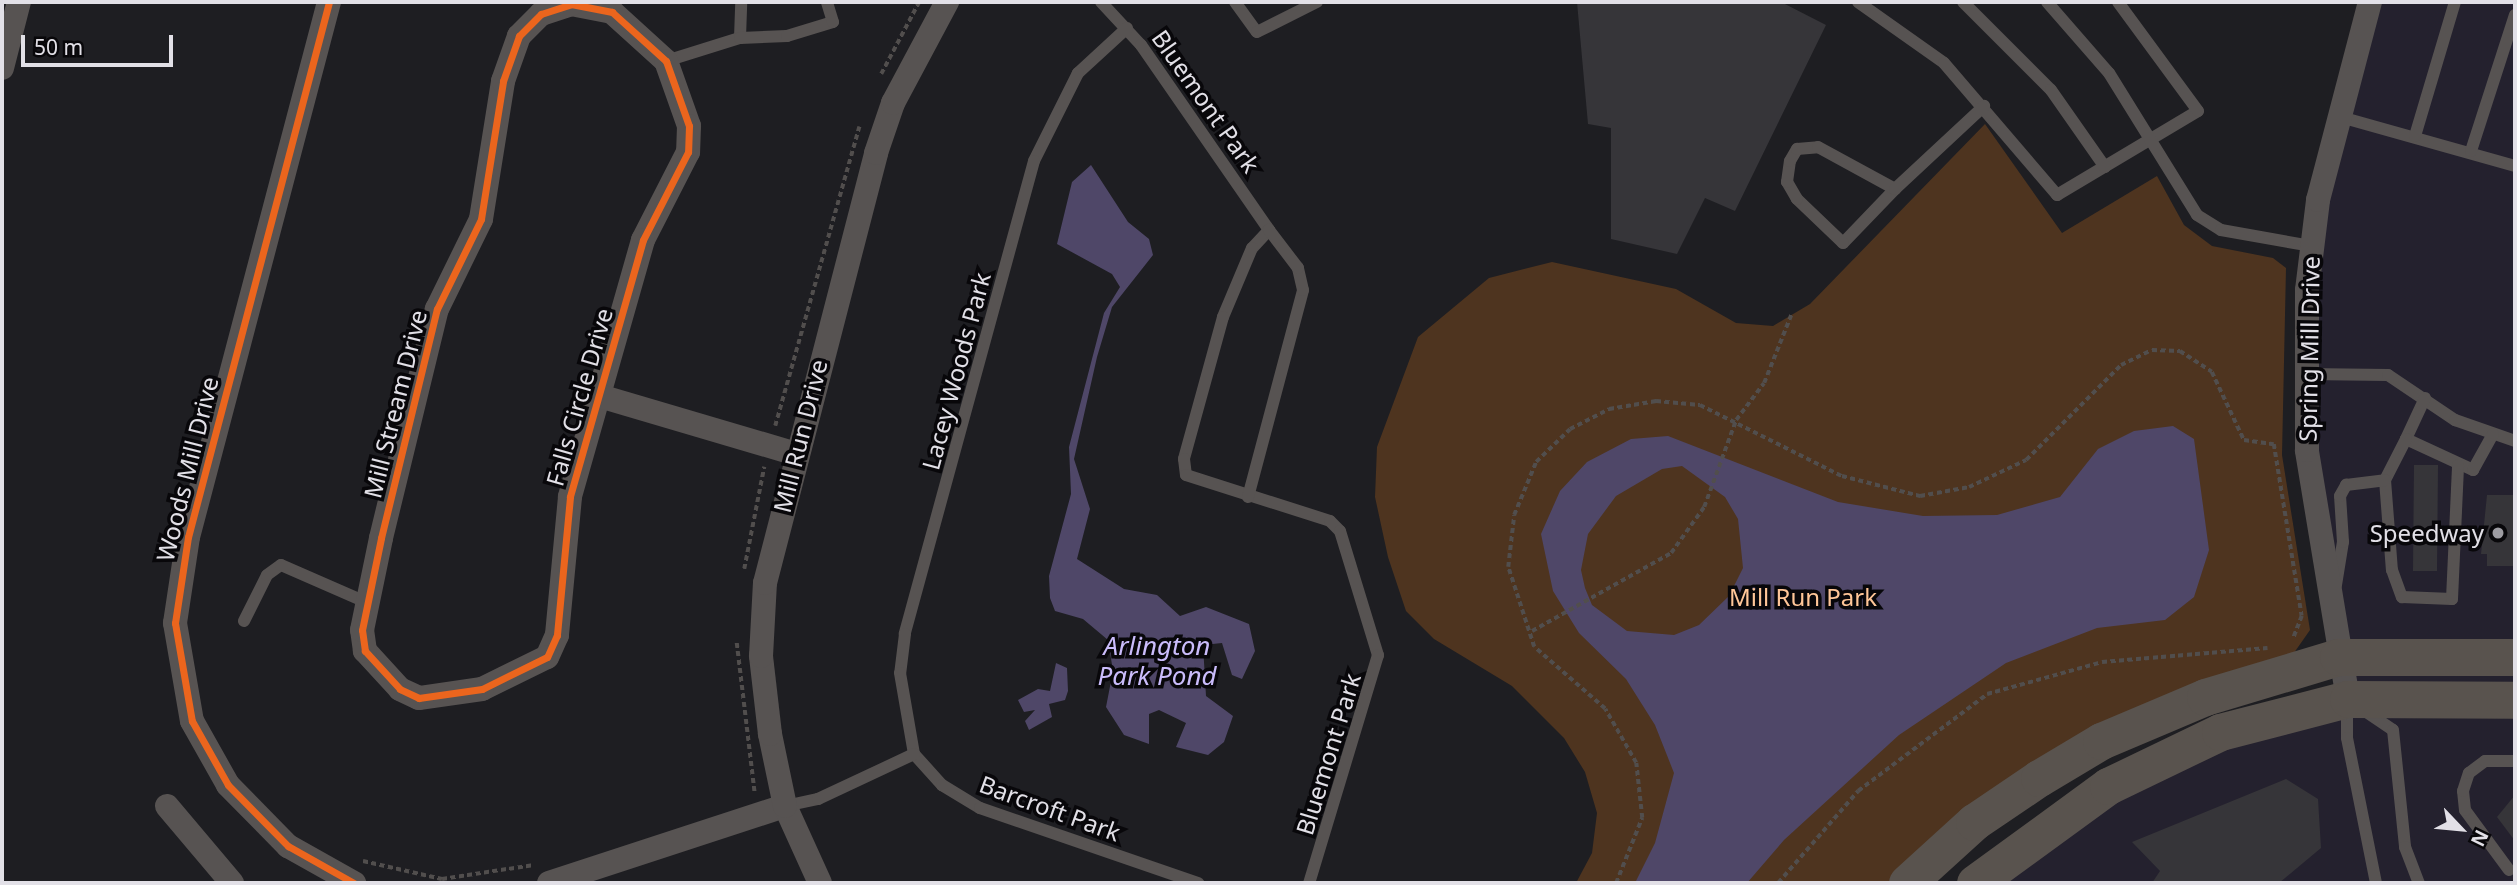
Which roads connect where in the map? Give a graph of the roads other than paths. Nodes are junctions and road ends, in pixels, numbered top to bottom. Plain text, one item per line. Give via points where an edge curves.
1 (19, 2) edge
2 (329, 2) edge
3 (741, 2) edge
4 (827, 2) edge
5 (947, 2) edge
6 (1101, 2) edge
7 (1235, 2) edge
8 (1317, 2) edge
9 (1858, 2) edge
10 (1963, 2) edge
11 (2047, 2) edge
12 (2118, 2) edge
13 (2370, 2) edge
14 (2455, 2) edge
15 (545, 7) edge
16 (2515, 15) edge
17 (1127, 28) junction
18 (740, 38) junction
19 (666, 61) junction
20 (2, 68) edge
21 (1984, 106) junction
22 (2337, 116) junction
23 (2414, 135) junction
24 (2153, 138) junction
25 (2471, 151) junction
26 (2515, 166) edge
27 (2105, 167) junction
28 (1895, 189) junction
29 (1269, 230) junction
30 (2311, 246) junction
31 (2305, 374) junction
32 (603, 397) junction
33 (2425, 398) junction
34 (2493, 434) junction
35 (2406, 439) junction
36 (2515, 441) edge
37 (782, 449) junction
38 (2458, 465) junction
39 (2385, 480) junction
40 (1248, 497) junction
41 (368, 603) junction
42 (2332, 606) junction
43 (244, 621) dead end
44 (2338, 657) junction
45 (2515, 657) edge
46 (455, 694) joint
47 (2347, 699) junction
48 (2515, 700) edge
49 (914, 754) junction
50 (2515, 761) edge
51 (167, 806) dead end
52 (785, 806) junction
53 (2509, 870) dead end
54 (547, 872) edge
55 (232, 883) edge
56 (354, 883) edge
57 (820, 883) edge
58 (1198, 883) edge
59 (1309, 883) edge
60 (1907, 883) edge
61 (1975, 883) edge
62 (2375, 883) edge
63 (2419, 883) edge

1 - 20 street
2 - 56 street, Woods Mill Drive via 188,537 175,623 192,721 228,785 280,839
3 - 18 lane
4 - 18 lane via 832,22 788,36
5 - 37 street, Mill Run Drive via 893,103
6 - 17 lane, Bluemont Park
7 - 8 lane via 1257,32
9 - 21 lane via 1944,63
10 - 27 lane via 2051,90
11 - 24 lane via 2109,73
12 - 24 lane via 2198,111
13 - 22 street, Spring Mill Drive
14 - 23 lane
15 - 19 street, Mill Stream Drive via 571,4 612,12
15 - 41 street, Mill Stream Drive via 519,36 503,81 481,219 437,309
16 - 25 lane
17 - 29 lane, Bluemont Park
17 - 49 lane, Lacey Woods Park via 1064,93 1022,201 905,634 900,673
18 - 19 lane
19 - 32 street, Falls Circle Drive via 689,126 688,152 643,240
21 - 27 lane via 2057,195
21 - 28 lane
22 - 23 lane
22 - 30 street, Spring Mill Drive
23 - 25 lane
24 - 27 lane
24 - 30 lane via 2197,215 2221,230
25 - 26 lane
28 - 28 lane via 1818,147 1797,149 1790,161 1787,182 1797,199 1843,243
29 - 40 lane, Bluemont Park via 1298,268 1303,290
29 - 40 lane, Bluemont Park via 1237,276 1184,459 1186,475
30 - 31 street, Spring Mill Drive
31 - 33 lane via 2388,375
31 - 42 street, Spring Mill Drive via 2308,461
32 - 37 street, Falls Circle Drive
32 - 46 street, Falls Circle Drive via 570,497 557,635 547,657 482,690
33 - 34 lane via 2455,420
33 - 35 lane
34 - 36 lane
34 - 38 lane via 2473,470
35 - 38 lane
35 - 39 lane
37 - 52 street, Mill Run Drive via 761,620 765,704
38 - 39 lane via 2452,599 2402,597 2392,570
39 - 42 lane via 2346,485 2340,496 2343,542
40 - 59 lane, Bluemont Park via 1319,515 1340,531 1378,655
41 - 43 lane via 281,565 267,575
41 - 46 street, Mill Stream Drive via 365,651 377,668 419,698
42 - 44 street, Spring Mill Drive
44 - 45 main road
44 - 47 street, Spring Mill Drive
44 - 60 main road via 2205,697 2101,741 1974,822
47 - 48 main road
47 - 61 main road via 2220,732 2108,786
47 - 62 lane via 2347,738
47 - 63 lane via 2393,730 2405,847
49 - 52 lane via 818,799
49 - 58 lane, Barcroft Park via 942,785 980,808
50 - 53 lane via 2485,761 2469,773 2463,791 2465,810
51 - 55 street
52 - 54 street
52 - 57 street, Mill Run Drive

